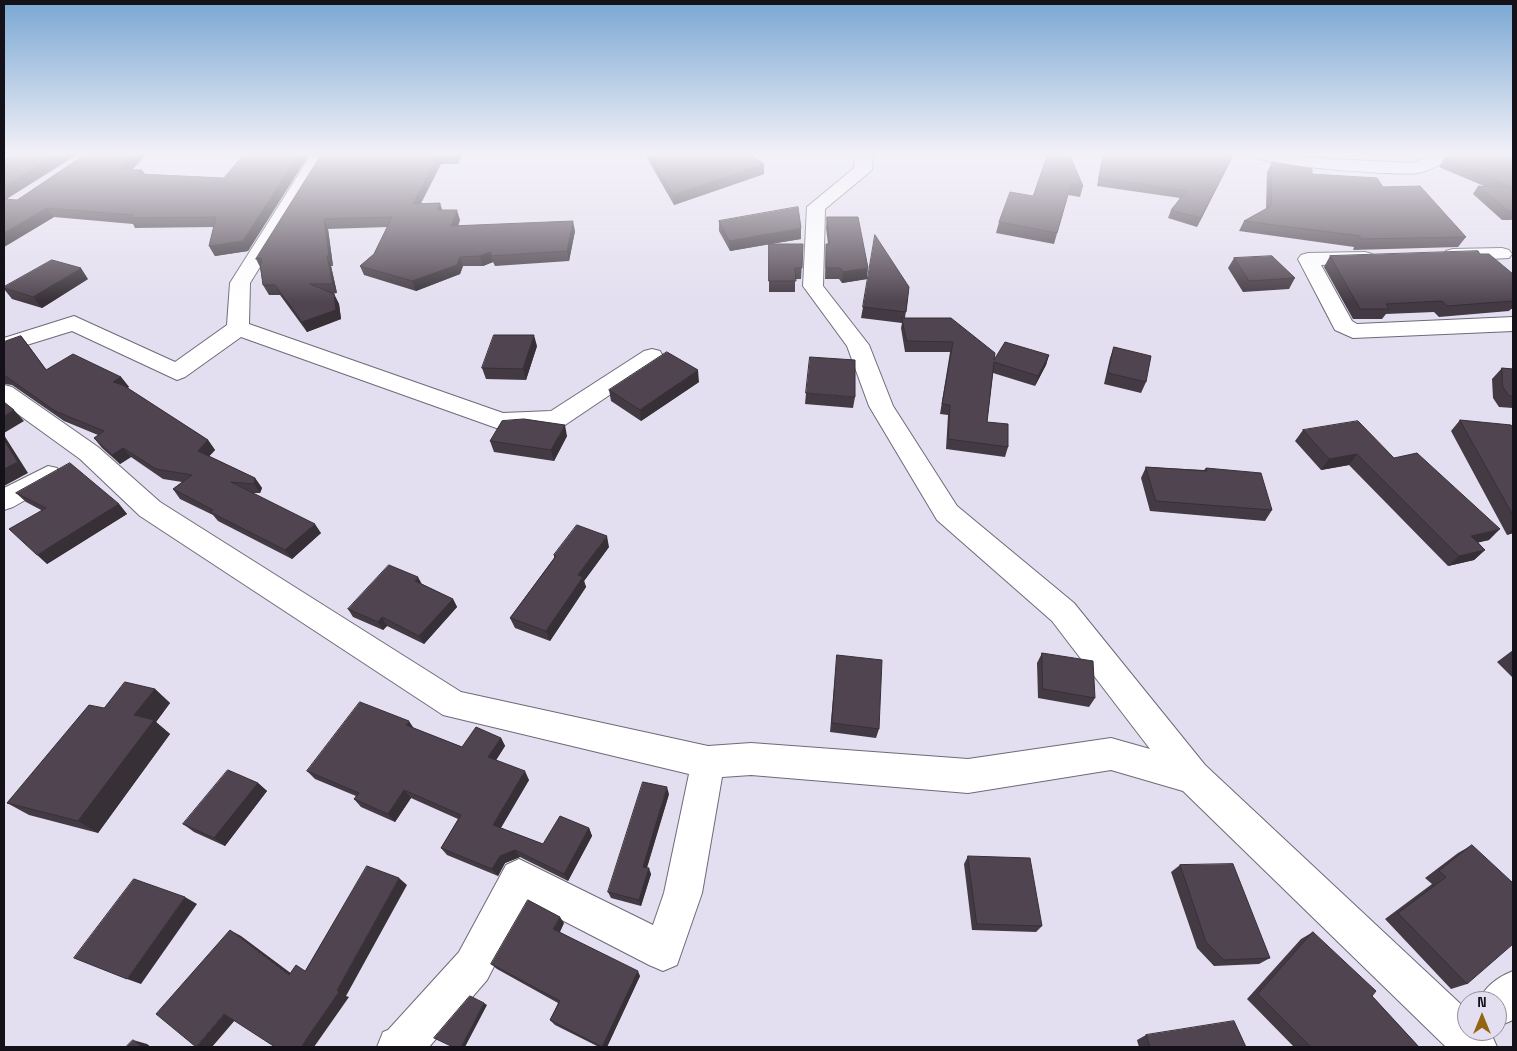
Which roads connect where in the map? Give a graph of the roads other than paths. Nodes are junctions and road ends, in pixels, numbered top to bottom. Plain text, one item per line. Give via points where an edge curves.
1 (290, 203) edge
2 (821, 203) edge
3 (1502, 254) dead end
4 (1434, 256) edge
5 (1386, 257) edge
6 (1513, 324) edge
7 (238, 328) junction
8 (4, 345) edge
9 (652, 356) dead end
10 (4, 393) edge
11 (89, 453) junction
12 (4, 500) edge
13 (708, 762) junction
14 (1193, 777) junction
15 (1457, 1025) edge
16 (398, 1047) edge

1 - 7 street via 240,283
2 - 14 street via 816,207 813,286 858,345 881,406 947,513 1063,612
3 - 4 street
5 - 6 street via 1308,259 1343,325 1353,331
7 - 8 street via 177,372 74,323
7 - 9 street via 502,422 556,419
10 - 11 street
11 - 12 street
11 - 13 street via 150,508 454,705
13 - 14 street via 751,759 968,776 1112,754
13 - 16 street via 683,893 663,951 519,878 473,966
14 - 15 street

